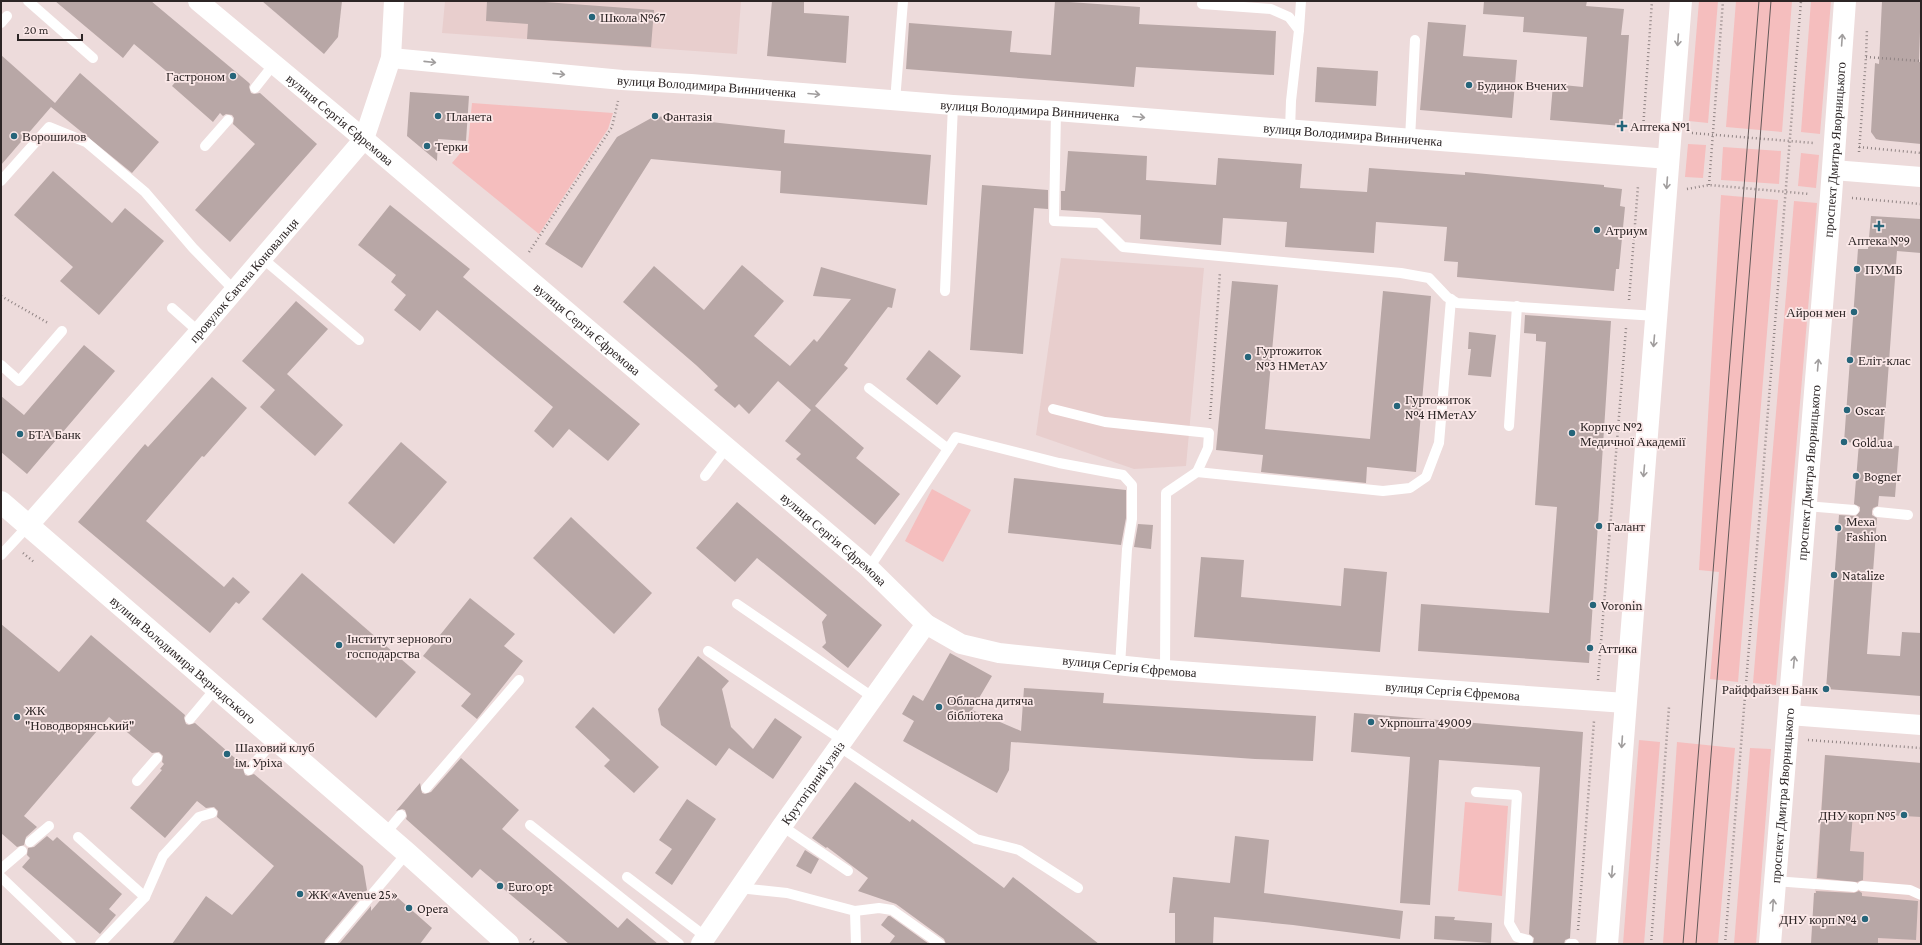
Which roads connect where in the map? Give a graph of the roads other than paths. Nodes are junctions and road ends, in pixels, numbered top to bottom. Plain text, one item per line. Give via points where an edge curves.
1 (28, 1) edge
2 (198, 1) edge
3 (394, 1) edge
4 (903, 1) edge
5 (1301, 1) edge
6 (1681, 1) edge
7 (1845, 1) edge
8 (1202, 4) dead end
9 (1299, 30) junction
10 (1415, 40) dead end
11 (93, 58) dead end
12 (391, 58) junction
13 (274, 64) junction
14 (255, 88) dead end
15 (895, 101) junction
16 (953, 105) junction
17 (1056, 111) junction
18 (228, 120) dead end
19 (1290, 130) junction
20 (364, 139) junction
21 (1410, 139) junction
22 (205, 146) dead end
23 (1669, 159) junction
24 (1833, 170) junction
25 (1921, 177) edge
26 (1, 181) edge
27 (262, 258) junction
28 (235, 291) junction
29 (945, 291) dead end
30 (1451, 299) junction
31 (1517, 306) junction
32 (172, 308) dead end
33 (1656, 316) junction
34 (62, 331) road end
35 (199, 332) junction
36 (359, 340) dead end
37 (1, 365) edge
38 (869, 388) dead end
39 (1053, 409) dead end
40 (1509, 426) dead end
41 (727, 447) junction
42 (948, 448) junction
43 (1197, 472) junction
44 (704, 476) dead end
45 (1, 502) edge
46 (1806, 506) junction
47 (1854, 510) dead end
48 (1878, 512) dead end
49 (1908, 515) dead end
50 (28, 526) junction
51 (1, 555) edge
52 (869, 568) junction
53 (737, 604) dead end
54 (926, 624) junction
55 (708, 651) dead end
56 (1120, 666) junction
57 (1165, 670) junction
58 (519, 680) dead end
59 (216, 688) junction
60 (874, 698) junction
61 (1625, 704) junction
62 (1789, 715) junction
63 (190, 719) dead end
64 (1921, 725) edge
65 (275, 739) junction
66 (842, 744) junction
67 (157, 758) dead end
68 (249, 770) dead end
69 (137, 781) dead end
70 (426, 788) dead end
71 (1476, 792) dead end
72 (212, 813) dead end
73 (401, 815) dead end
74 (530, 825) dead end
75 (49, 826) dead end
76 (782, 826) junction
77 (384, 835) junction
78 (78, 837) dead end
79 (30, 842) dead end
80 (22, 851) dead end
81 (407, 854) junction
82 (1, 868) edge
83 (848, 871) dead end
84 (1, 877) edge
85 (628, 877) dead end
86 (1775, 881) junction
87 (739, 888) junction
88 (1078, 888) dead end
89 (1921, 895) edge
90 (145, 897) junction
91 (855, 911) junction
92 (704, 940) edge
93 (1528, 940) dead end
94 (1576, 940) edge
95 (71, 944) edge
96 (100, 944) edge
97 (330, 944) edge
98 (508, 944) edge
99 (679, 944) edge
100 (856, 944) edge
101 (940, 944) edge
102 (1570, 944) edge
103 (1607, 944) edge
104 (1770, 944) edge

1 - 11 lane
2 - 13 street, вулиця Сергія Єфремова
3 - 12 street, провулок Євгена Коновальця
4 - 15 lane
5 - 9 lane
6 -> 23 main road
24 -> 7 main road, проспект Дмитра Яворницького
8 - 9 lane via 1271,9 1289,17
9 - 19 lane
10 - 21 lane
12 -> 15 street, вулиця Володимира Винниченка via 622,80
12 - 20 street, провулок Євгена Коновальця
13 - 14 lane
13 - 20 street, вулиця Сергія Єфремова
15 - 16 street, вулиця Володимира Винниченка
16 - 17 street, вулиця Володимира Винниченка
16 - 29 lane
17 -> 19 street, вулиця Володимира Винниченка
17 - 30 lane via 1054,221 1099,223 1123,247 1401,273 1429,278
18 - 22 lane
19 - 21 street, вулиця Володимира Винниченка
20 - 27 street, провулок Євгена Коновальця
20 - 41 street, вулиця Сергія Єфремова
21 - 23 street, вулиця Володимира Винниченка
23 -> 33 main road
24 - 25 street
46 -> 24 main road, проспект Дмитра Яворницького
26 - 28 lane via 49,127 86,142 145,192 193,248
27 - 28 street, провулок Євгена Коновальця
27 - 36 lane
28 - 35 street, провулок Євгена Коновальця
30 - 31 lane via 1457,303
30 - 43 lane via 1439,443 1426,477 1410,488 1383,491
31 - 33 lane
31 - 40 lane
32 - 35 lane
33 -> 61 main road
34 - 37 lane via 18,381
35 - 50 street, провулок Євгена Коновальця
38 - 42 lane
39 - 43 lane via 1105,422 1209,433 1208,448
41 - 44 lane
41 - 52 street, вулиця Сергія Єфремова
42 - 52 lane
42 - 56 lane via 956,437 1059,463 1123,475 1132,485 1132,519 1127,549
43 - 57 lane via 1166,493
45 - 50 main road, вулиця Володимира Вернадського
46 - 47 lane
62 -> 46 main road, проспект Дмитра Яворницького
48 - 49 lane
50 - 51 lane
50 - 59 main road, вулиця Володимира Вернадського
52 - 54 street, вулиця Сергія Єфремова
53 - 60 lane
54 - 56 street, вулиця Сергія Єфремова via 961,644 979,649
54 - 60 street, Крутогірний узвіз
55 - 66 lane
56 - 57 street, вулиця Сергія Єфремова
57 - 61 street, вулиця Сергія Єфремова
58 - 70 lane
59 - 63 lane
59 - 65 main road, вулиця Володимира Вернадського
60 - 66 street, Крутогірний узвіз
61 -> 103 main road
62 - 64 street
62 - 86 main road, проспект Дмитра Яворницького
65 - 68 lane
65 - 77 main road, вулиця Володимира Вернадського
66 - 76 street, Крутогірний узвіз
66 - 88 lane via 976,839 1019,850
67 - 69 lane
71 - 93 lane via 1517,795 1508,923 1517,937
72 - 90 lane via 199,817 163,856
73 - 77 lane
74 - 99 lane
75 - 79 lane
76 - 83 lane
76 - 87 street, Крутогірний узвіз
77 - 81 main road, вулиця Володимира Вернадського
78 - 90 lane
80 - 82 lane
81 - 97 lane
81 - 98 main road, вулиця Володимира Вернадського
84 - 95 lane
85 - 92 lane
86 - 89 lane via 1910,890
104 -> 86 main road, проспект Дмитра Яворницького
87 - 91 lane via 787,893
87 - 92 street, Крутогірний узвіз
90 - 96 lane
91 - 100 lane
91 - 101 lane via 879,908 892,910
94 - 102 lane

